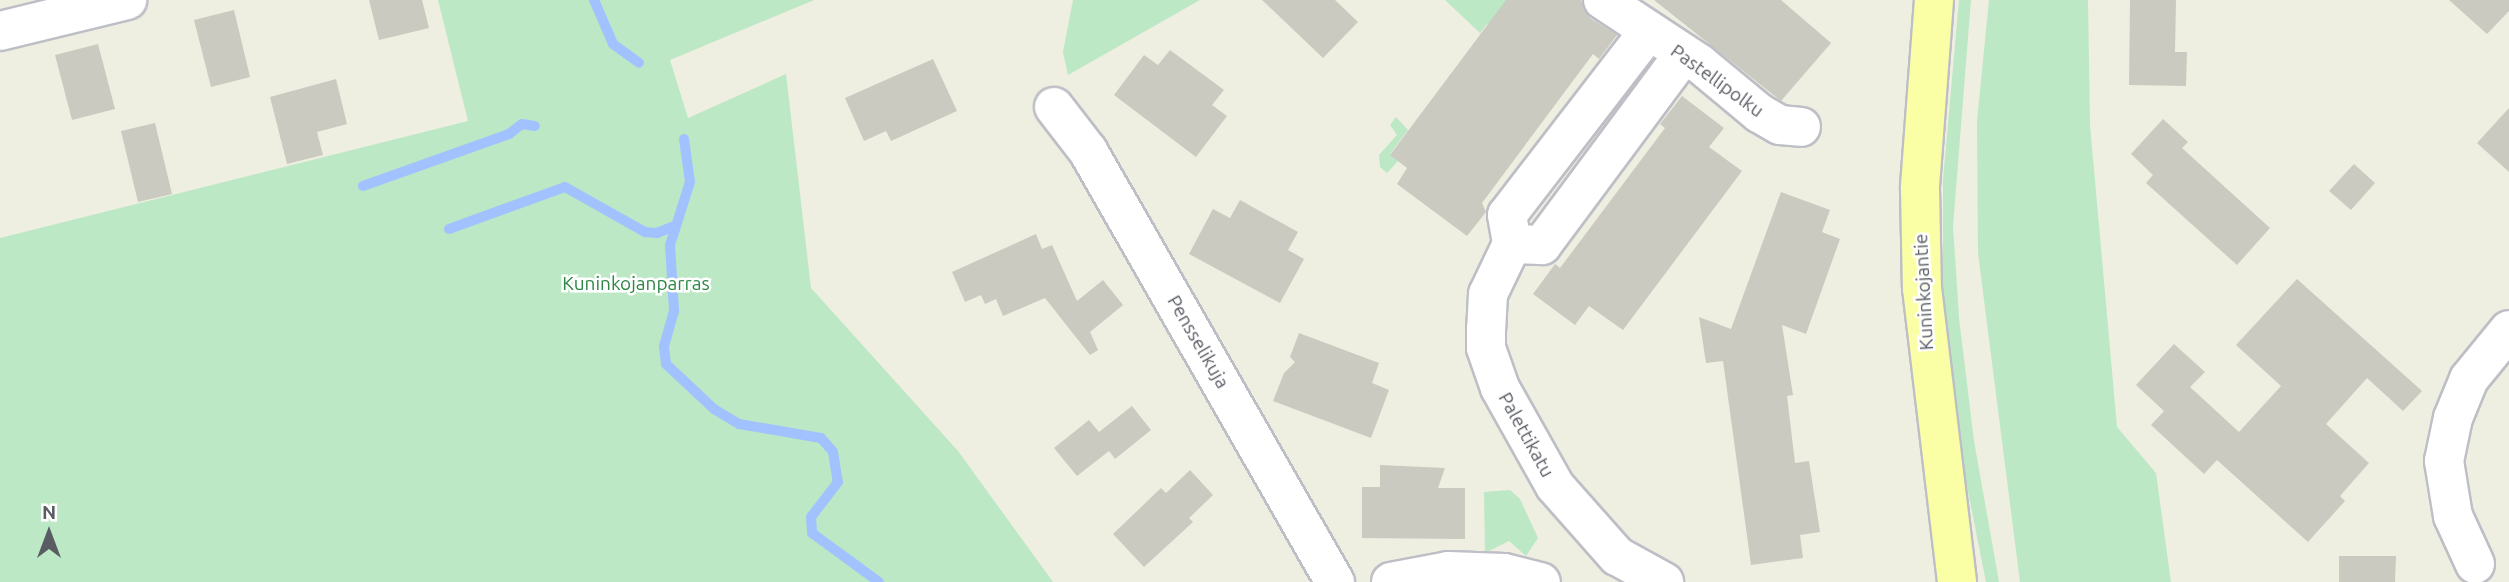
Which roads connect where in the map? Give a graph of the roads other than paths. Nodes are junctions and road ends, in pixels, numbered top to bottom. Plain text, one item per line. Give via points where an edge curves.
1 (127, 0) edge
2 (1603, 0) edge
3 (1934, 0) edge
4 (0, 31) edge
5 (1648, 32) junction
6 (1684, 54) junction
7 (1054, 107) dead end
8 (1801, 127) dead end
9 (1512, 244) junction
10 (2509, 330) edge
11 (2475, 564) dead end
12 (1641, 577) edge
13 (1335, 582) edge
14 (1391, 582) edge
15 (1541, 582) edge
16 (1956, 582) edge

1 - 4 street
2 - 5 street, Pastellipolku
3 - 16 main road, Kuninkojantie via 1920,188 1922,288
5 - 6 street, Pastellipolku
5 - 9 street, Palettikatu via 1507,215
6 - 8 street, Pastellipolku via 1759,113 1780,125
6 - 9 street via 1542,245
7 - 13 street, Pensselikuja via 1088,150
9 - 12 street, Palettikatu via 1488,294 1486,348 1500,388 1555,486 1591,531
10 - 11 street via 2469,379 2453,418 2444,461 2453,516
14 - 15 street via 1425,573 1475,571

